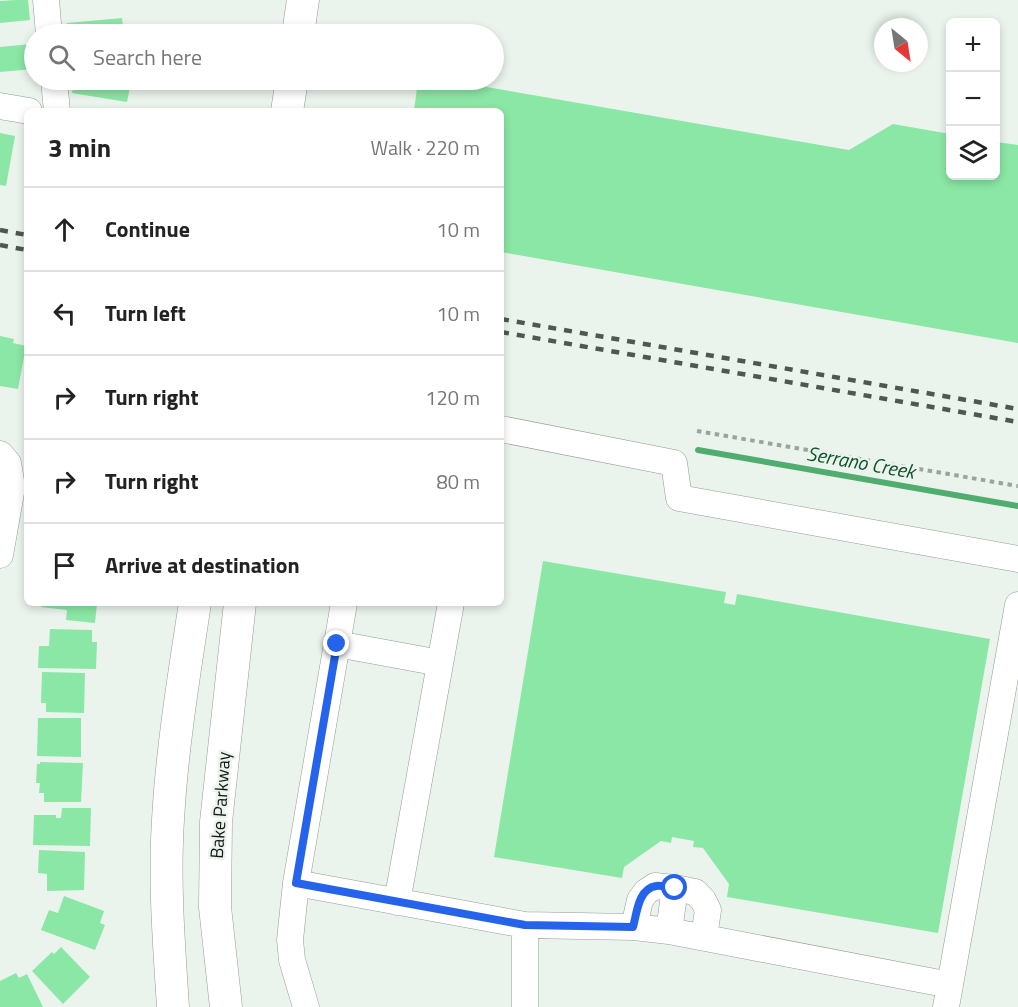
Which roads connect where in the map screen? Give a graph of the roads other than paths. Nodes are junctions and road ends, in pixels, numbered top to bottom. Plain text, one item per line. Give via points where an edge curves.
1 (46, 0) edge
2 (303, 0) edge
3 (48, 24) edge
4 (299, 24) edge
5 (55, 90) edge
6 (290, 90) edge
7 (0, 106) edge
8 (57, 108) edge
9 (287, 108) edge
10 (24, 110) edge
11 (504, 430) edge
12 (4, 459) edge
13 (0, 555) edge
14 (1018, 559) edge
15 (1018, 605) edge
16 (195, 606) edge
17 (240, 606) edge
18 (343, 606) edge
19 (450, 606) edge
20 (337, 644) junction
21 (440, 663) junction
22 (296, 883) junction
23 (675, 888) junction
24 (398, 902) junction
25 (525, 925) junction
26 (633, 927) junction
27 (669, 931) junction
28 (704, 937) junction
29 (948, 996) edge
30 (173, 1007) edge
31 (226, 1007) edge
32 (306, 1007) edge
33 (525, 1007) edge

1 - 3 street
2 - 4 main road
5 - 8 street
6 - 9 main road
7 - 10 street
11 - 14 street via 674,463 679,498
12 - 13 street via 12,487
15 - 29 street
16 - 30 main road via 168,820 167,910
17 - 31 main road, Bake Parkway via 216,822 215,907
18 - 20 street
19 - 21 street
20 - 21 street
20 - 22 street
21 - 24 street
22 - 24 street
22 - 32 street via 290,940
23 - 26 street via 655,886 646,892
23 - 27 street
23 - 28 street via 695,892 703,900 708,910
24 - 25 street
25 - 26 street
25 - 33 street
26 - 27 street
27 - 28 street
28 - 29 street

